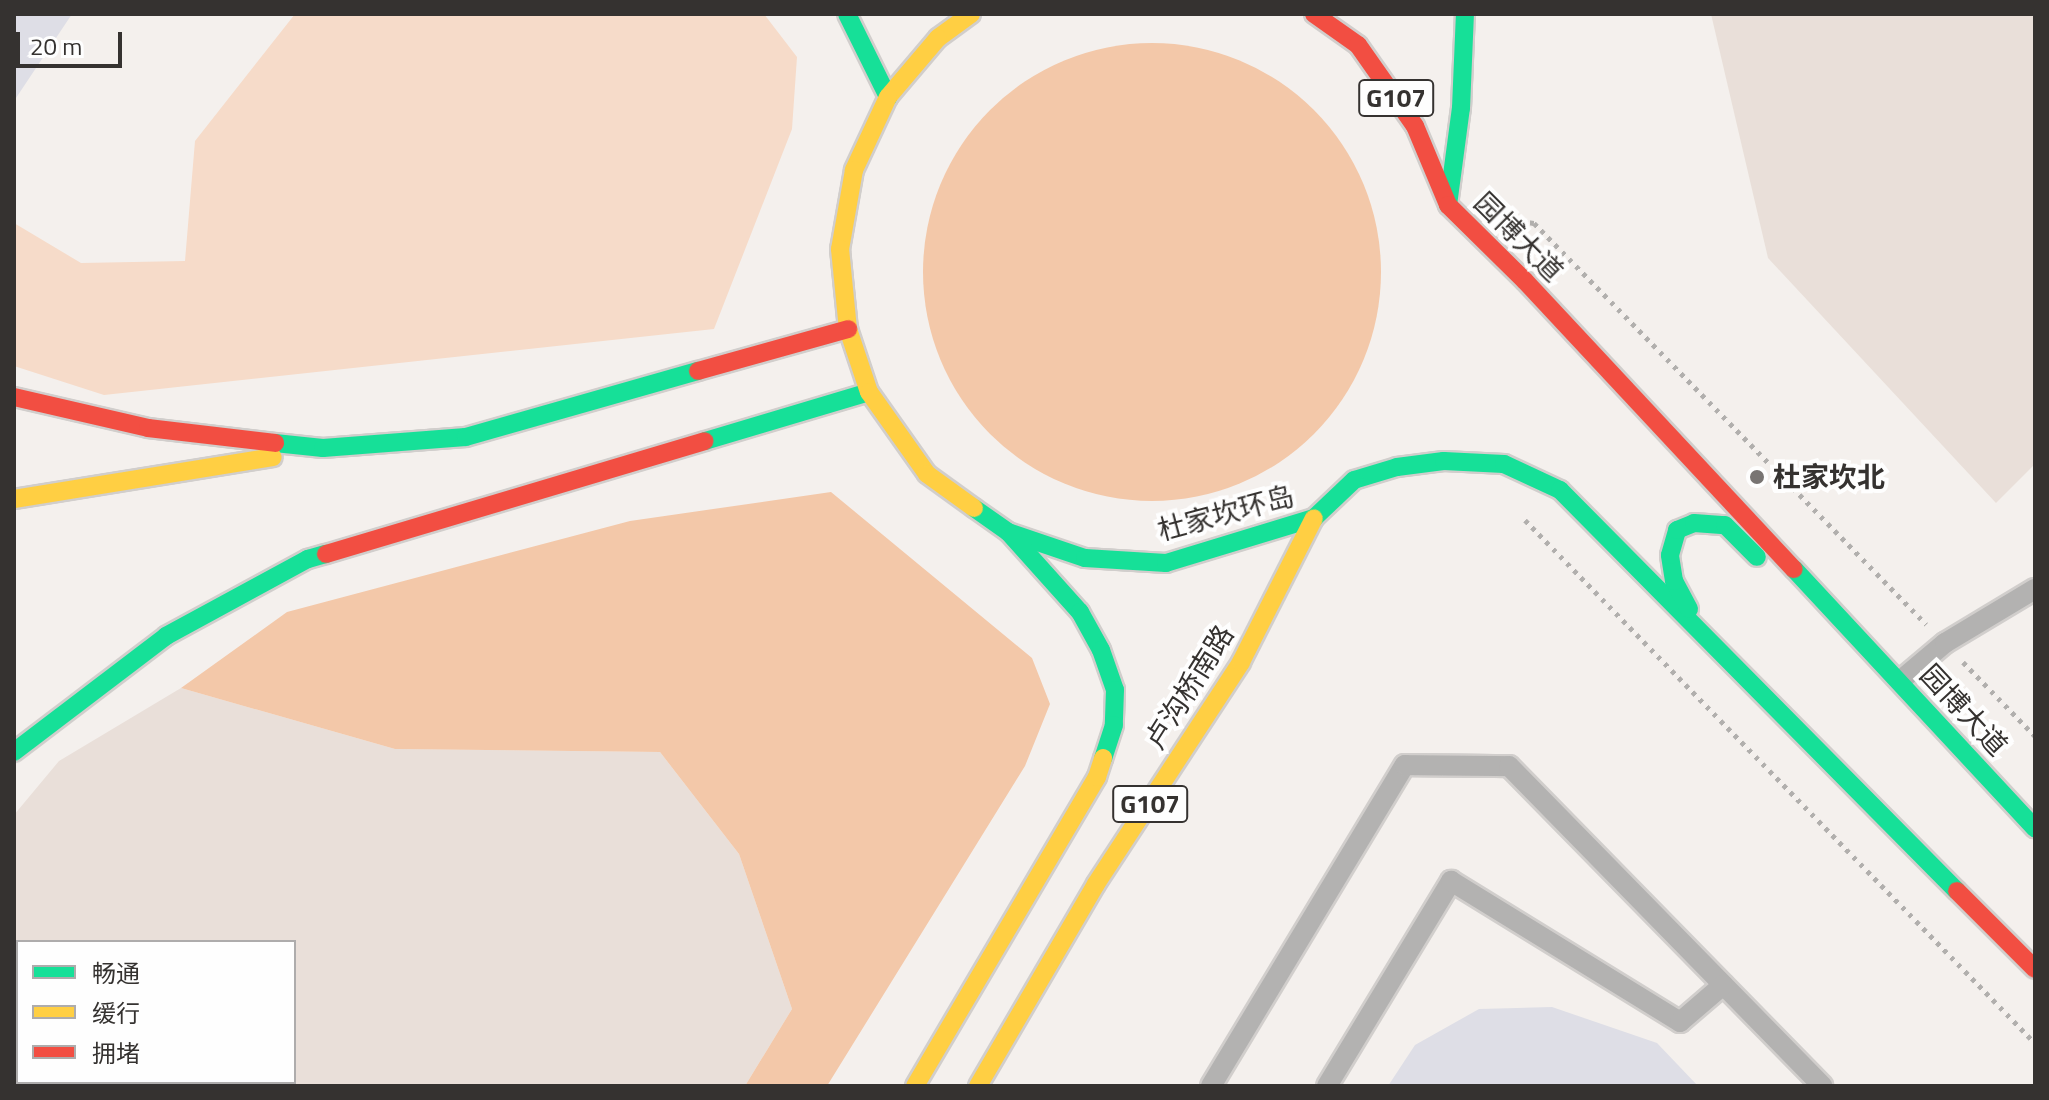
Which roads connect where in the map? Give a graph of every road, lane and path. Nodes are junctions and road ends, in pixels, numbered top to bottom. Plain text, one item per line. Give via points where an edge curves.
1 (847, 14) edge
2 (971, 14) edge
3 (1314, 14) edge
4 (1465, 14) edge
5 (888, 97) junction
6 (1448, 205) junction
7 (1505, 217) dead end
8 (848, 329) junction
9 (869, 392) junction
10 (14, 397) edge
11 (323, 448) junction
12 (14, 499) edge
13 (1314, 518) junction
14 (1524, 519) dead end
15 (1008, 532) junction
16 (2035, 589) edge
17 (1845, 623) junction
18 (1698, 626) junction
19 (1945, 643) junction
20 (1900, 681) junction
21 (2035, 736) edge
22 (14, 752) edge
23 (2035, 828) edge
24 (2035, 969) edge
25 (1723, 985) junction
26 (2035, 1043) edge
27 (915, 1086) edge
28 (978, 1086) edge
29 (1211, 1086) edge
30 (1327, 1086) edge
31 (1822, 1086) edge

1 - 5 main road
2 - 5 main road, 杜家坎环岛 / G107 via 938,38
3 - 6 main road, G107 via 1358,45 1415,126
4 - 6 main road via 1461,108
5 - 8 main road, 杜家坎环岛 / G107 via 854,170 840,249
6 - 17 main road, 园博大道
7 - 19 path, 园博大道 via 1534,223
8 - 9 main road, 杜家坎环岛 / G107
8 - 11 main road via 466,437
9 - 15 main road, 杜家坎环岛 / G107 via 927,474
9 - 22 main road via 308,559 166,636
10 - 11 main road via 148,428
11 - 12 main road
13 - 15 main road, 杜家坎环岛 / G107 via 1166,563 1085,558
13 - 18 main road, 杜家坎环岛 / G107 via 1354,480 1397,467 1444,461 1504,464 1560,490
13 - 28 main road, 卢沟桥南路 / G107 via 1241,662 1096,884
14 - 26 path
15 - 27 main road, 卢沟桥南路 / G107 via 1080,612 1101,650 1115,690 1114,725 1097,777
16 - 19 lane
17 - 18 main road via 1782,581 1725,525 1694,523 1677,530 1670,555 1674,581
17 - 20 main road, 园博大道
18 - 24 main road
19 - 20 lane
19 - 21 path, 园博大道
20 - 23 main road, 园博大道
25 - 29 lane via 1509,766 1405,765
25 - 30 lane via 1680,1022 1451,881
25 - 31 lane

